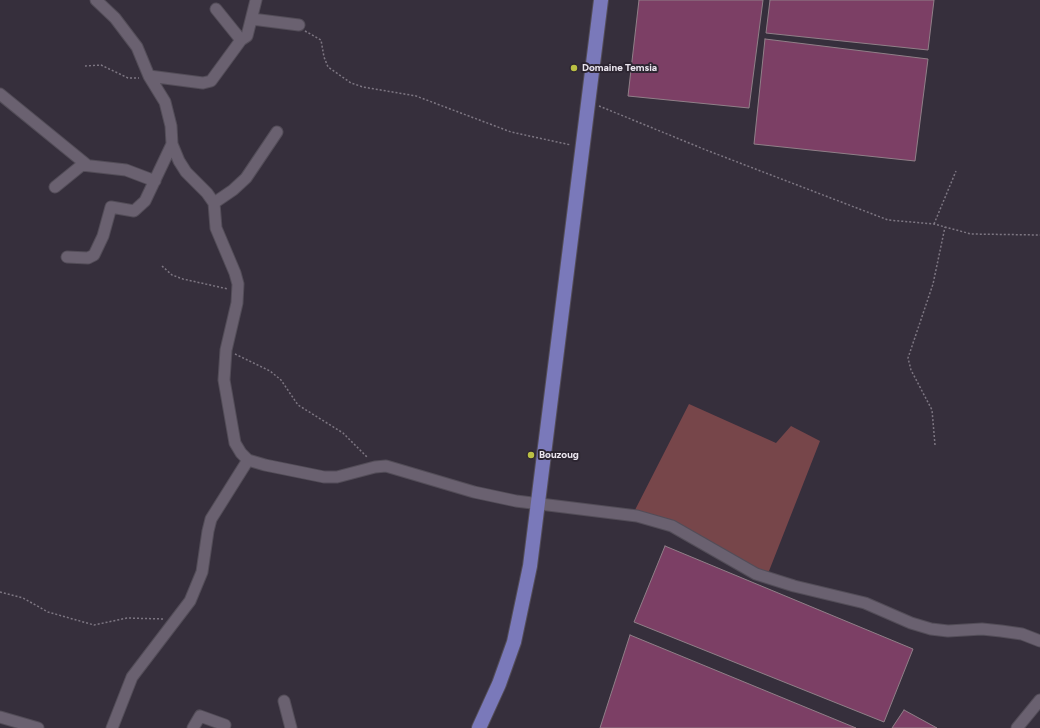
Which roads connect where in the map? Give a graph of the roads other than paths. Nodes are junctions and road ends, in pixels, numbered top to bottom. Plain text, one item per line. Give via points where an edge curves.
1 (96, 0) edge
2 (256, 0) edge
3 (601, 0) edge
4 (216, 9) dead end
5 (252, 19) junction
6 (299, 25) road end
7 (241, 40) junction
8 (149, 76) junction
9 (0, 94) edge
10 (277, 132) dead end
11 (172, 144) junction
12 (87, 165) junction
13 (155, 181) junction
14 (55, 187) dead end
15 (214, 203) junction
16 (67, 257) dead end
17 (248, 460) junction
18 (538, 504) junction
19 (1040, 641) edge
20 (1040, 700) edge
21 (284, 701) dead end
22 (0, 717) edge
23 (225, 725) dead end
24 (38, 728) edge
25 (112, 728) edge
26 (193, 728) edge
27 (291, 728) edge
28 (478, 728) edge
29 (1017, 728) edge

1 - 8 street via 127,32 137,47
2 - 5 street
3 - 18 main road
4 - 7 street
5 - 6 street
5 - 7 street via 247,36
7 - 8 street via 208,83
8 - 11 street via 165,102
9 - 12 street
10 - 15 street via 246,178
11 - 13 street
11 - 15 street via 186,172
12 - 13 street via 126,170
12 - 14 street via 79,166
13 - 16 street via 145,201 134,211 111,207 103,236 91,257
15 - 17 street via 216,228 238,284 237,303 226,350 224,380 235,442
17 - 18 street via 324,477 337,477 386,466 474,492 516,502
17 - 25 street via 212,520 202,572 190,601 132,677
18 - 19 street via 637,516 668,524 756,574 865,603 931,629 1002,631 1022,634
18 - 28 main road via 530,566 514,642 499,684
20 - 29 street
21 - 27 street
22 - 24 street
23 - 26 street via 200,716

